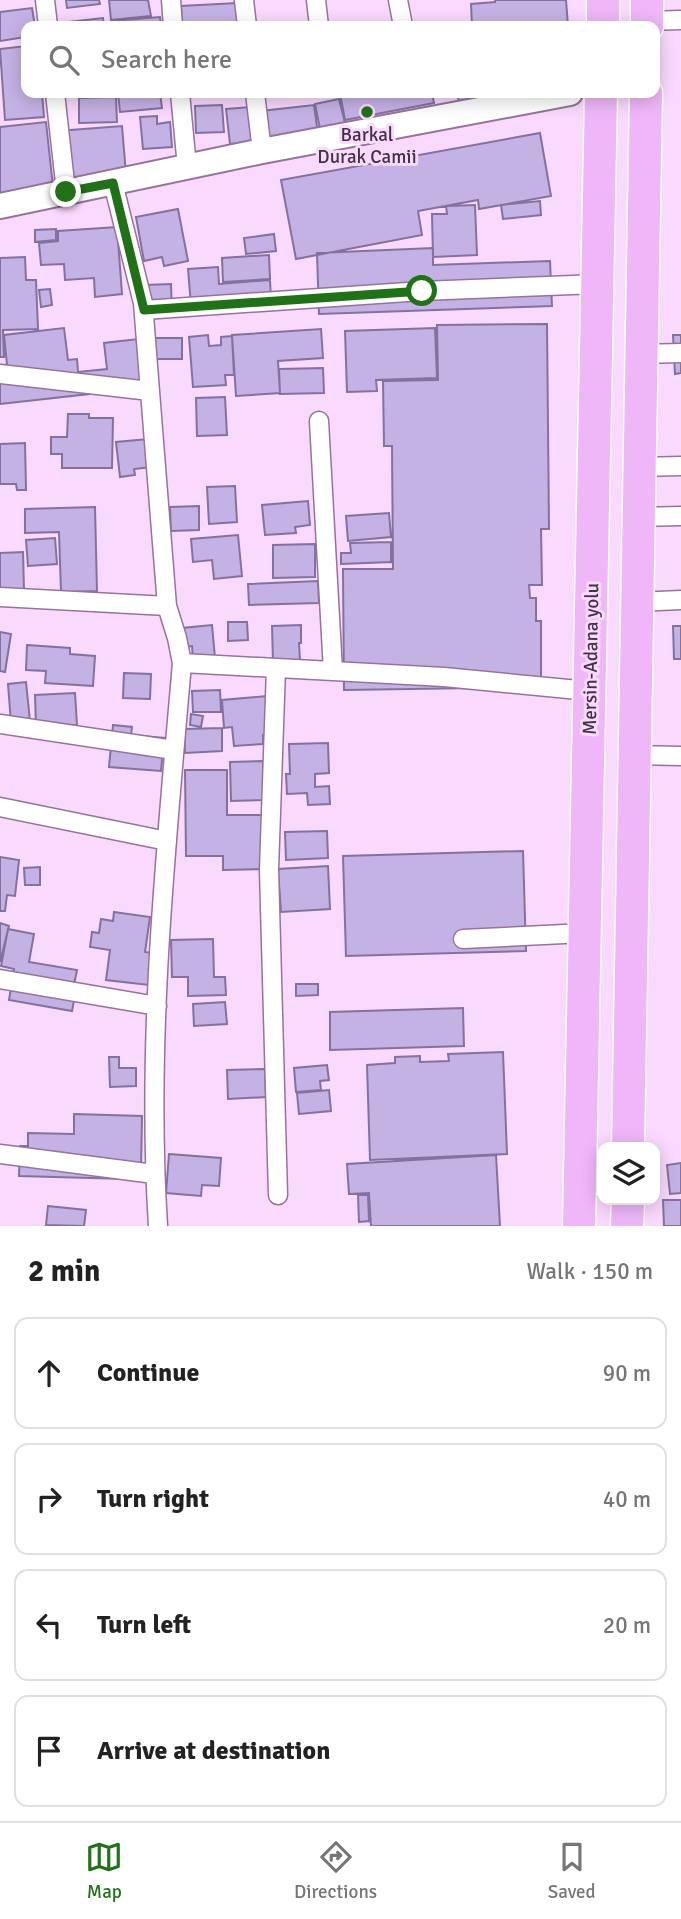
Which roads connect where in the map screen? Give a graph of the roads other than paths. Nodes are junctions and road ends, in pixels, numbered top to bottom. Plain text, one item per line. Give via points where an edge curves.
1 (45, 0) edge
2 (171, 0) edge
3 (244, 0) edge
4 (316, 0) edge
5 (398, 0) edge
6 (603, 0) edge
7 (647, 16) edge
8 (681, 20) edge
9 (47, 21) edge
10 (173, 21) edge
11 (246, 21) edge
12 (318, 21) edge
13 (402, 21) edge
14 (603, 21) edge
15 (56, 98) edge
16 (180, 98) edge
17 (256, 98) edge
18 (543, 98) edge
19 (601, 98) edge
20 (646, 98) edge
21 (261, 151) junction
22 (187, 167) junction
23 (113, 183) junction
24 (66, 192) junction
25 (0, 206) edge
26 (598, 284) junction
27 (144, 310) junction
28 (641, 354) junction
29 (681, 354) edge
30 (0, 374) edge
31 (150, 391) junction
32 (319, 421) dead end
33 (681, 466) edge
34 (639, 467) junction
35 (681, 516) edge
36 (639, 517) junction
37 (0, 597) edge
38 (681, 600) edge
39 (637, 602) junction
40 (167, 606) junction
41 (182, 663) junction
42 (276, 668) junction
43 (333, 671) junction
44 (589, 691) junction
45 (0, 724) edge
46 (174, 750) junction
47 (634, 755) junction
48 (681, 755) edge
49 (0, 807) edge
50 (167, 841) junction
51 (584, 933) junction
52 (463, 939) dead end
53 (0, 979) edge
54 (157, 1006) junction
55 (628, 1142) edge
56 (0, 1154) edge
57 (154, 1174) junction
58 (278, 1195) dead end
59 (628, 1205) edge
60 (158, 1226) edge
61 (579, 1226) edge
62 (627, 1226) edge

1 - 9 street
2 - 10 street
3 - 11 street
4 - 12 street
5 - 13 street
6 - 14 highway
7 - 8 street
15 - 24 street
16 - 22 street
17 - 21 street
18 - 21 main road
19 - 26 highway, Mersin-Adana yolu
20 - 28 highway
21 - 22 main road
22 - 23 main road
23 - 24 main road
23 - 27 street
24 - 25 main road
26 - 27 street
26 - 44 highway, Mersin-Adana yolu
27 - 31 street
28 - 29 street
28 - 34 highway
30 - 31 street
31 - 40 street
32 - 43 street
33 - 34 street
34 - 36 highway
35 - 36 street
36 - 39 highway
37 - 40 street
38 - 39 street
39 - 47 highway
40 - 41 street
41 - 42 street
41 - 46 street
42 - 43 street
42 - 58 street via 269,870
43 - 44 street
44 - 51 highway, Mersin-Adana yolu
45 - 46 street
46 - 50 street
47 - 48 street
47 - 55 highway
49 - 50 street
50 - 54 street
51 - 52 street
51 - 61 highway, Mersin-Adana yolu
53 - 54 street
54 - 57 street
56 - 57 street
57 - 60 street
59 - 62 highway

